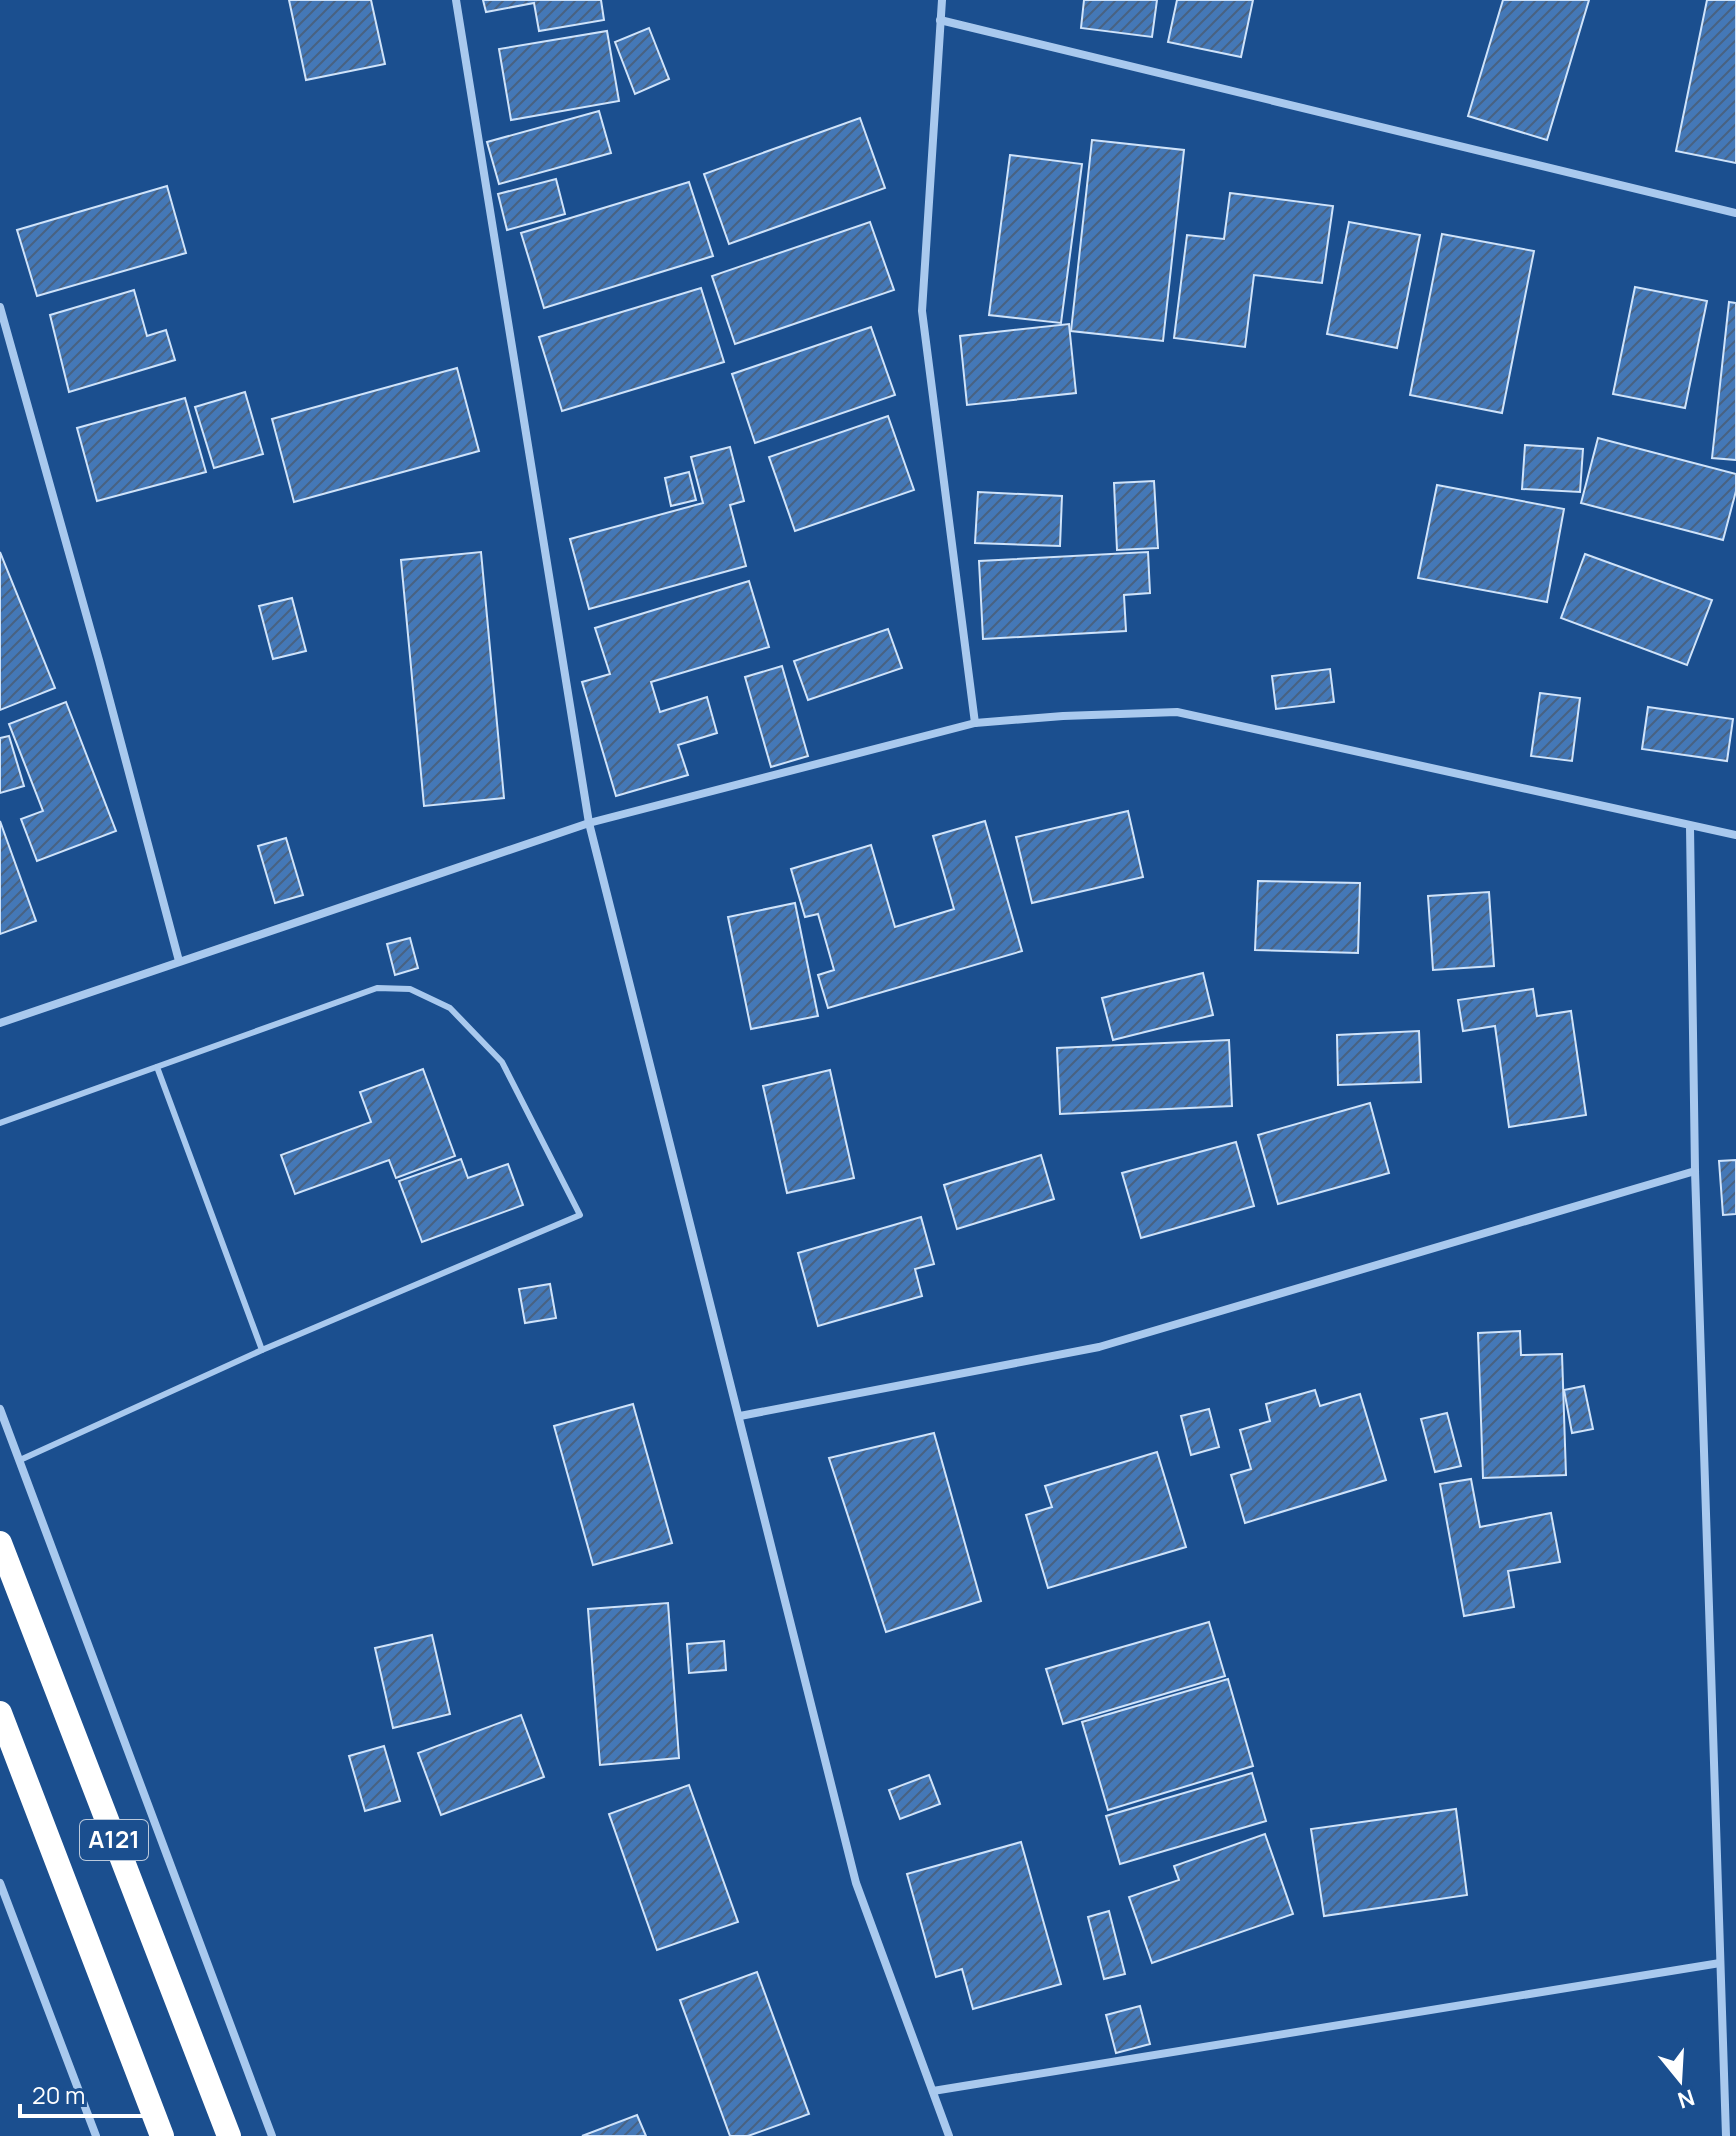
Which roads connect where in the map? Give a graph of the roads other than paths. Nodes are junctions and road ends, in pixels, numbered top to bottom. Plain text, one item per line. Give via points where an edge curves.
1 (456, 0) edge
2 (942, 0) edge
3 (940, 20) junction
4 (1736, 213) edge
5 (0, 307) edge
6 (975, 723) junction
7 (589, 823) junction
8 (1690, 827) junction
9 (1736, 835) edge
10 (179, 961) junction
11 (0, 1023) edge
12 (157, 1067) junction
13 (0, 1123) edge
14 (1695, 1171) junction
15 (262, 1350) junction
16 (0, 1409) edge
17 (740, 1416) junction
18 (20, 1460) junction
19 (0, 1543) edge
20 (0, 1713) edge
21 (0, 1883) edge
22 (1720, 1963) junction
23 (933, 2091) junction
24 (96, 2136) edge
25 (162, 2136) edge
26 (229, 2136) edge
27 (272, 2136) edge
28 (949, 2136) edge
29 (1726, 2136) edge

1 - 7 street
2 - 3 street
3 - 4 street
3 - 6 street via 922,311
5 - 10 street
6 - 7 street
6 - 8 street via 1177,712
7 - 10 street
7 - 17 street
8 - 9 street
8 - 14 street
10 - 11 street
12 - 13 lane
12 - 15 lane
12 - 15 lane via 377,988 410,989 450,1008 502,1062 580,1215
14 - 17 street via 1099,1347
14 - 22 street
15 - 18 lane
16 - 18 street
17 - 23 street via 856,1883
18 - 27 street
19 - 26 highway, A121
20 - 25 highway, A121
21 - 24 street
22 - 23 street
22 - 29 street
23 - 28 street

